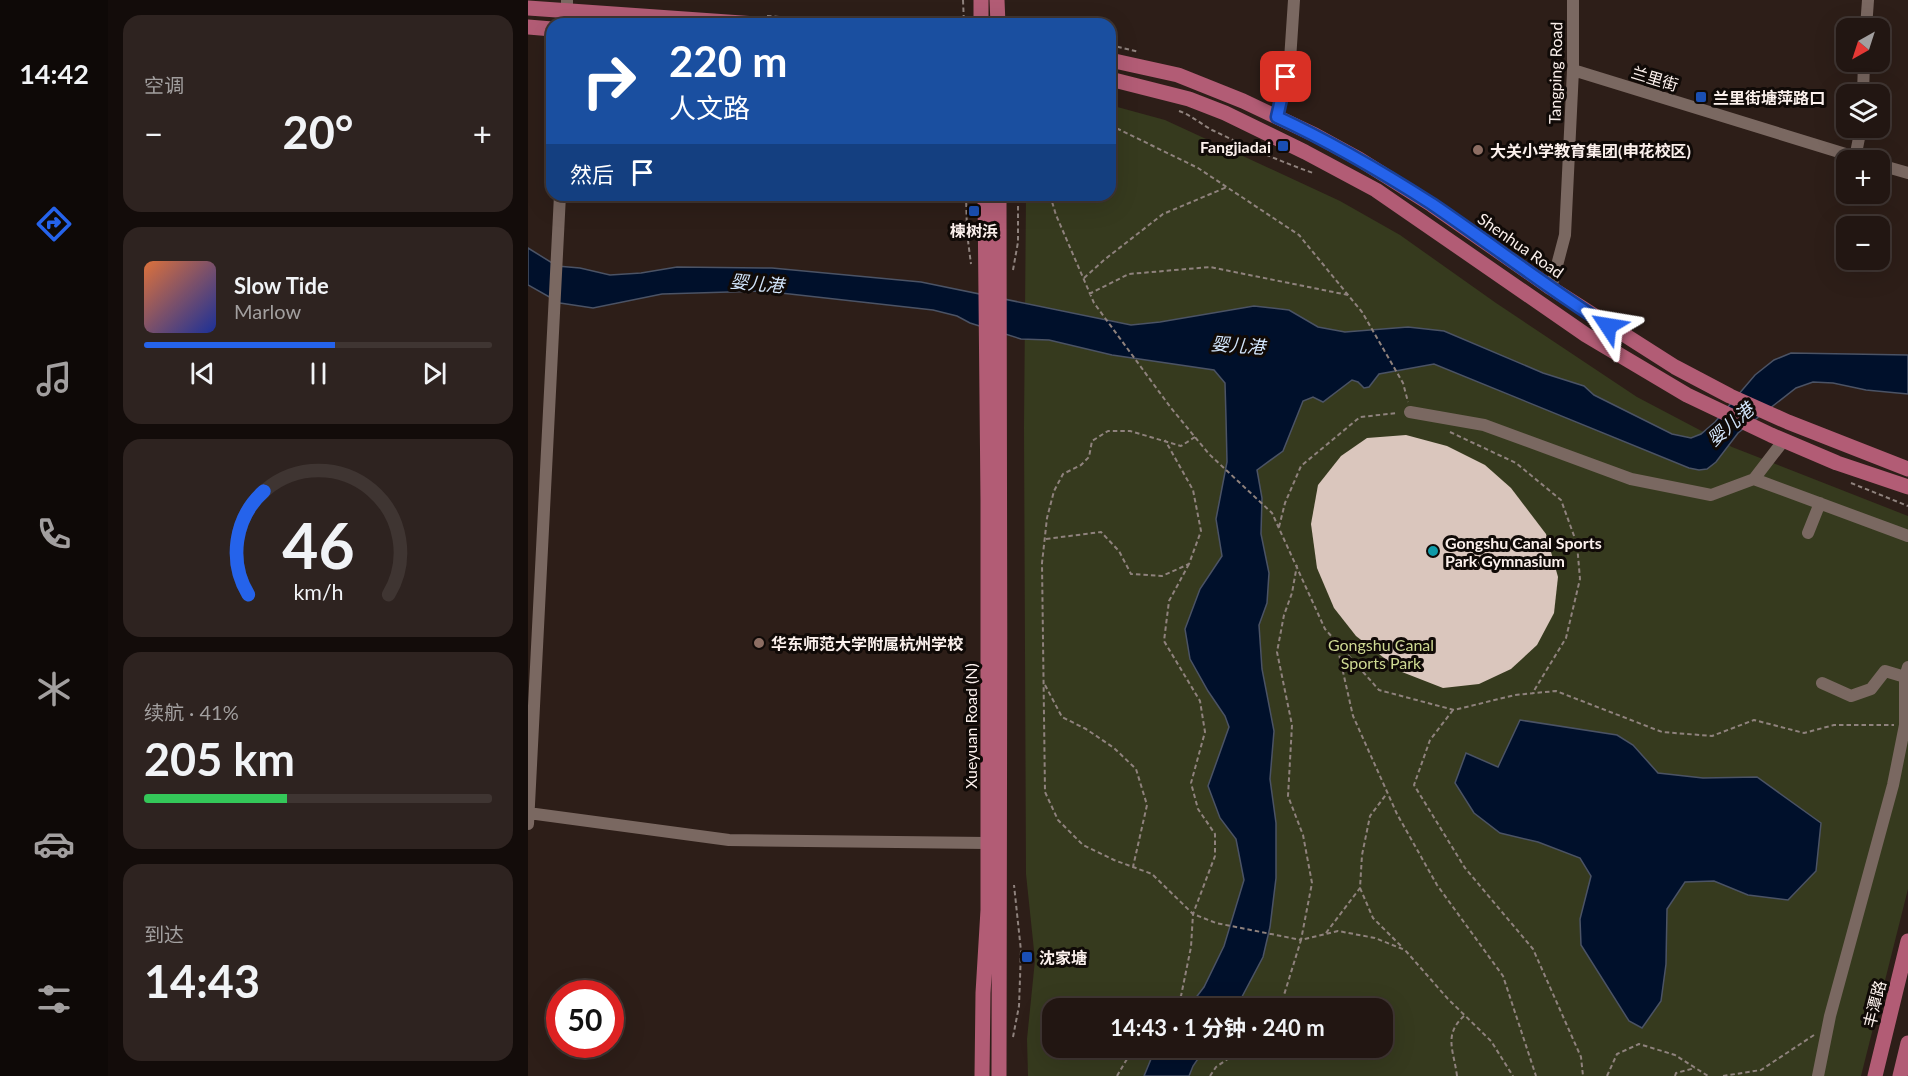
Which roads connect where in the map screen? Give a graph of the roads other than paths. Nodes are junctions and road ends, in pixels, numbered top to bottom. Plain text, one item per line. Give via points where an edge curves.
1 (981, 0) edge
2 (997, 0) edge
3 (1294, 0) edge
4 (1573, 0) edge
5 (1868, 0) edge
6 (528, 8) edge
7 (567, 11) edge
8 (669, 18) edge
9 (981, 18) edge
10 (998, 18) edge
11 (1867, 18) edge
12 (528, 27) edge
13 (546, 28) edge
14 (1116, 61) edge
15 (1573, 70) junction
16 (1116, 81) edge
17 (1277, 117) junction
18 (1836, 152) edge
19 (1890, 168) edge
20 (1908, 174) edge
21 (560, 201) edge
22 (985, 201) edge
23 (999, 201) edge
24 (1551, 288) junction
25 (992, 340) junction
26 (1410, 412) road end
27 (1778, 437) junction
28 (1908, 469) edge
29 (1754, 479) junction
30 (1908, 487) edge
31 (1820, 503) junction
32 (1808, 532) dead end
33 (1908, 536) edge
34 (1906, 672) edge
35 (1822, 683) dead end
36 (528, 813) edge
37 (528, 824) edge
38 (987, 843) junction
39 (1908, 941) edge
40 (1908, 1044) edge
41 (982, 1076) edge
42 (999, 1076) edge
43 (1818, 1076) edge
44 (1875, 1076) edge
45 (1900, 1076) edge

1 - 9 main road
2 - 10 main road
3 - 17 street via 1290,60
4 - 15 street, Tangping Road
5 - 11 street
6 - 7 main road
7 - 8 main road
12 - 13 main road
14 - 17 main road, Shenhua Road via 1178,75
15 - 18 street, 兰里街
15 - 24 street, Tangping Road via 1565,235
16 - 27 main road via 1189,99 1305,152 1366,185 1587,335 1669,385
17 - 24 main road, Shenhua Road via 1397,182
19 - 20 street
21 - 36 street
22 - 25 main road, Xueyuan Road (N)
23 - 25 main road, Xueyuan Road (N) via 999,289
24 - 28 main road, Shenhua Road via 1675,367 1730,396
25 - 38 main road, Xueyuan Road (N)
25 - 42 main road, Xueyuan Road (N) via 1001,718
26 - 29 street via 1484,425 1631,479 1676,489 1711,495
27 - 29 street
27 - 30 main road via 1837,463
29 - 31 street
31 - 32 street
31 - 33 street
34 - 35 street via 1884,671 1871,689 1851,696
34 - 43 street via 1905,725 1893,784 1830,1016
36 - 37 street
36 - 38 street via 729,840
38 - 41 main road, Xueyuan Road (N)
39 - 44 main road, 丰潭路
40 - 45 main road

